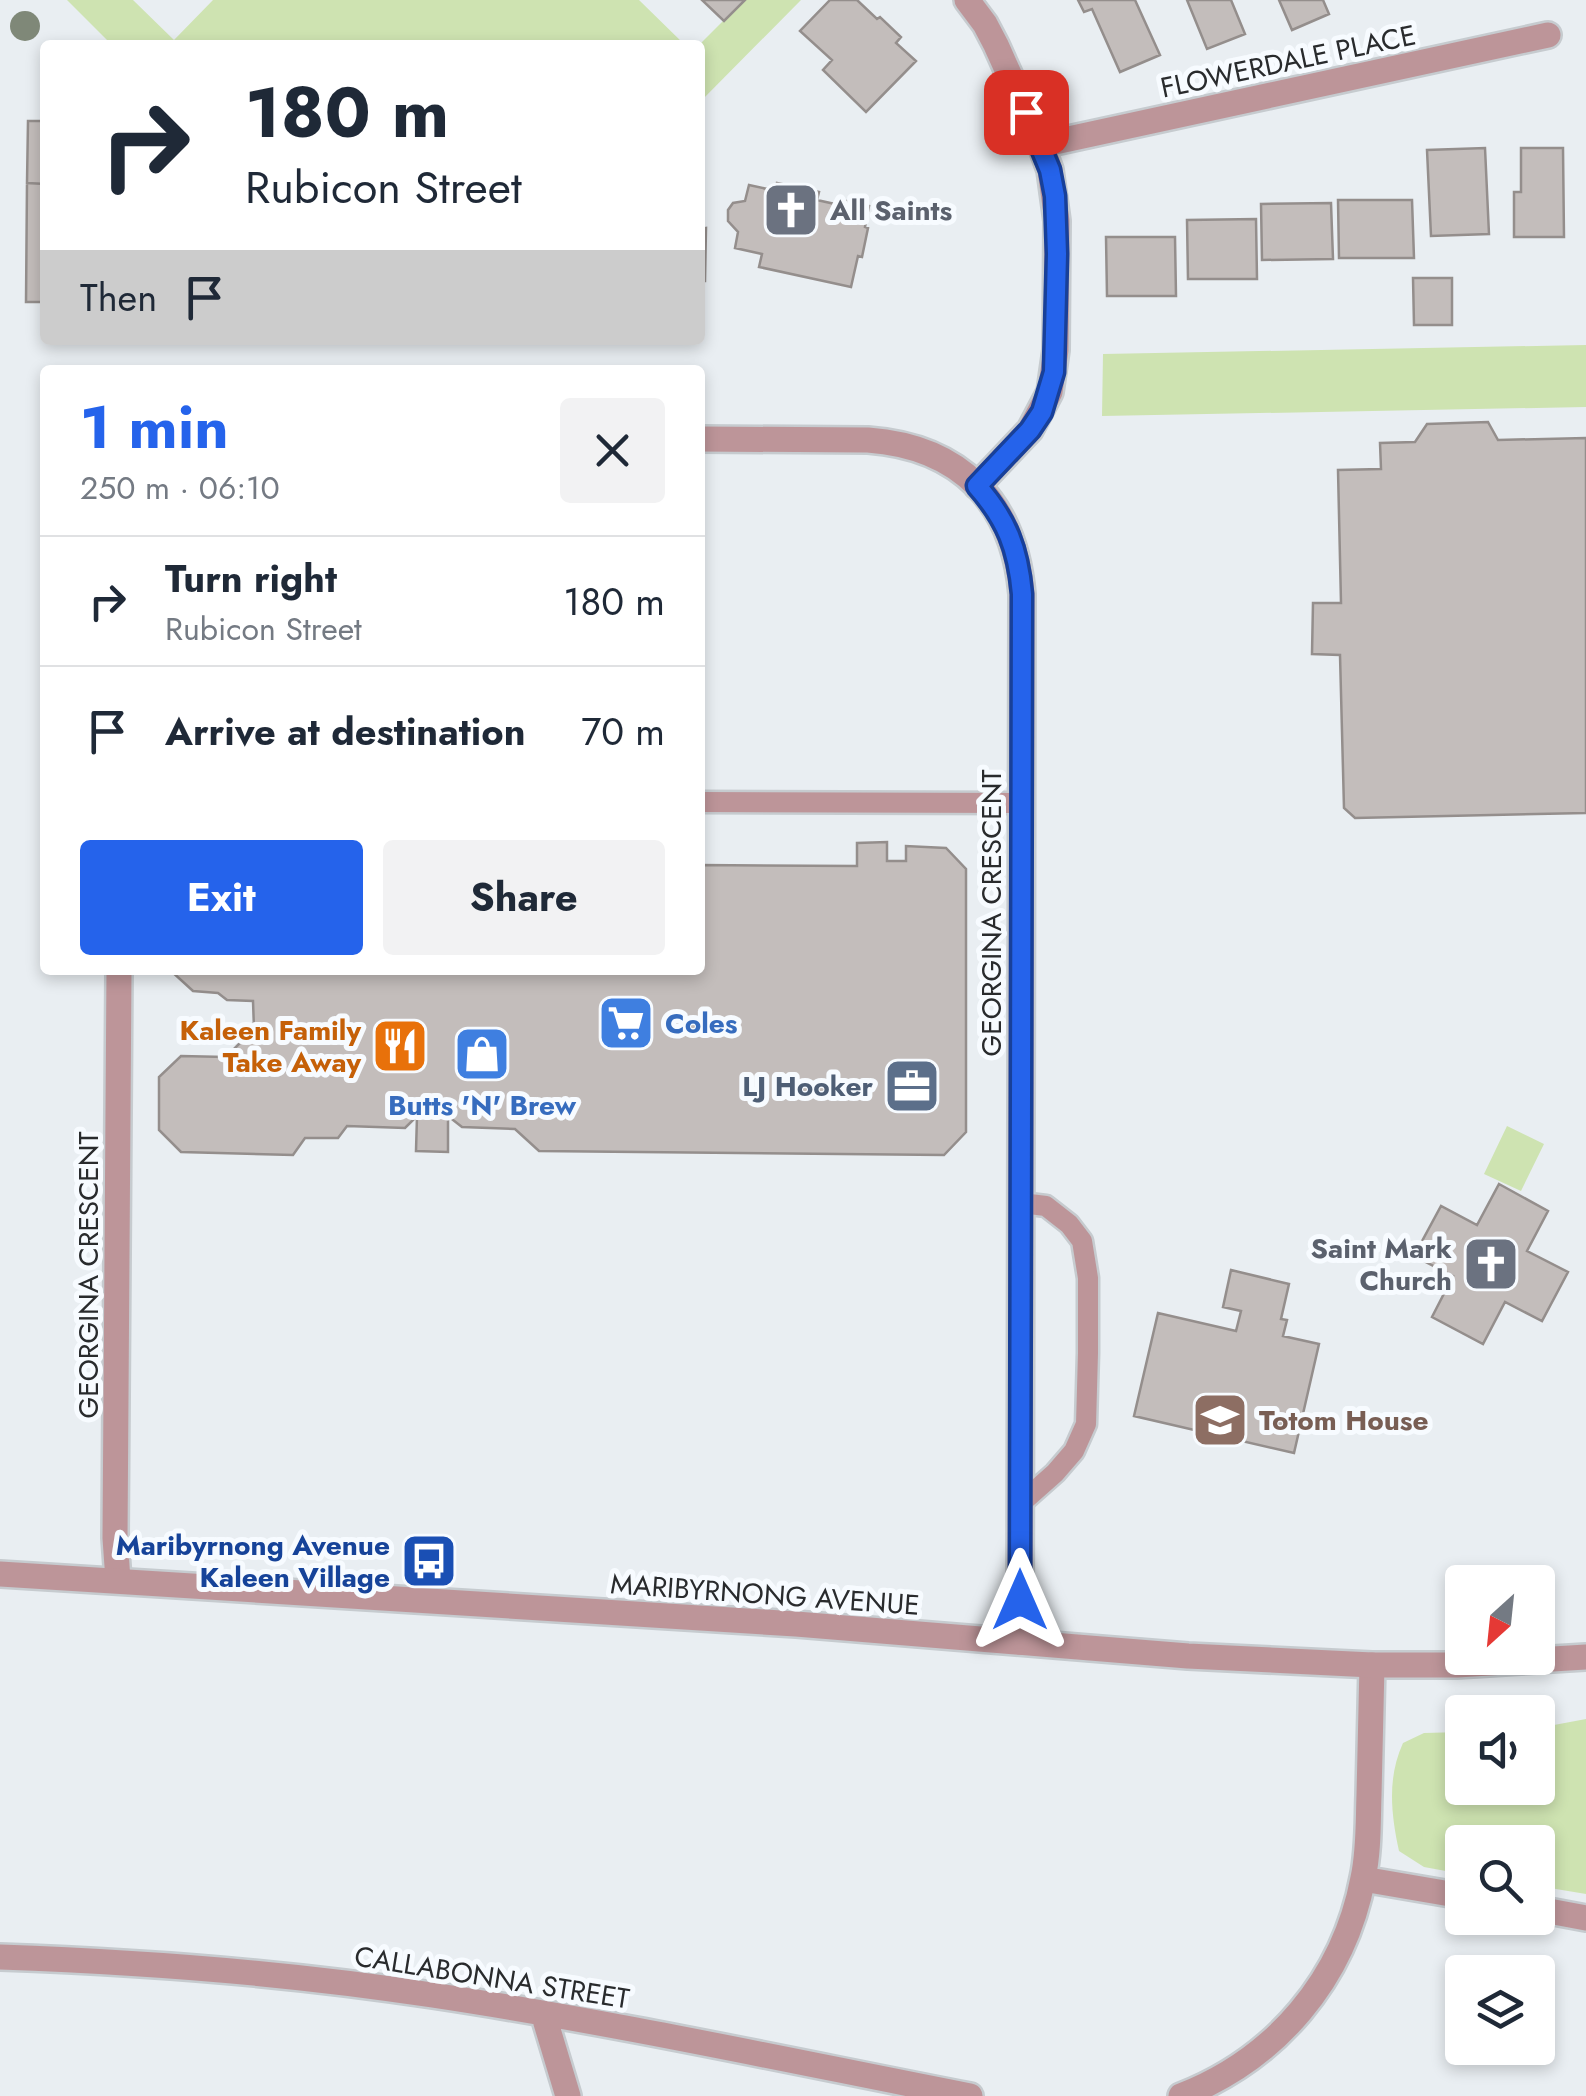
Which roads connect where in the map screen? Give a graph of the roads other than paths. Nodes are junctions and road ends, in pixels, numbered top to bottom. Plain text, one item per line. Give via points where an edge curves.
1 (967, 0) edge
2 (1548, 35) dead end
3 (1040, 145) junction
4 (705, 440) edge
5 (977, 486) junction
6 (705, 802) edge
7 (1022, 802) junction
8 (120, 975) edge
9 (1021, 1203) junction
10 (1020, 1504) junction
11 (0, 1574) edge
12 (118, 1580) junction
13 (1020, 1642) junction
14 (1586, 1658) edge
15 (1372, 1665) junction
16 (1363, 1879) junction
17 (1445, 1893) edge
18 (1555, 1913) edge
19 (1586, 1918) edge
20 (0, 1956) edge
21 (543, 2013) junction
22 (568, 2096) edge
23 (970, 2096) edge
24 (1181, 2096) edge

1 - 3 street via 990,34
2 - 3 street, FLOWERDALE PLACE
3 - 5 street via 1057,221 1052,381 1030,430
4 - 5 street, GEORGINA CRESCENT via 893,442 938,457
5 - 7 street, GEORGINA CRESCENT via 1005,524 1020,570
6 - 7 lane
7 - 9 street, GEORGINA CRESCENT
8 - 12 street, GEORGINA CRESCENT
9 - 10 street, GEORGINA CRESCENT
9 - 10 lane via 1046,1206 1082,1241 1088,1353 1086,1424 1074,1451
10 - 13 street, GEORGINA CRESCENT
11 - 12 street, MARIBYRNONG AVENUE
12 - 13 street, MARIBYRNONG AVENUE
13 - 15 street, MARIBYRNONG AVENUE
14 - 15 street, MARIBYRNONG AVENUE
15 - 16 street
16 - 17 street
16 - 24 street via 1343,1944 1308,2003 1260,2052
18 - 19 street
20 - 21 street, CALLABONNA STREET via 316,1979
21 - 22 street
21 - 23 street, CALLABONNA STREET

